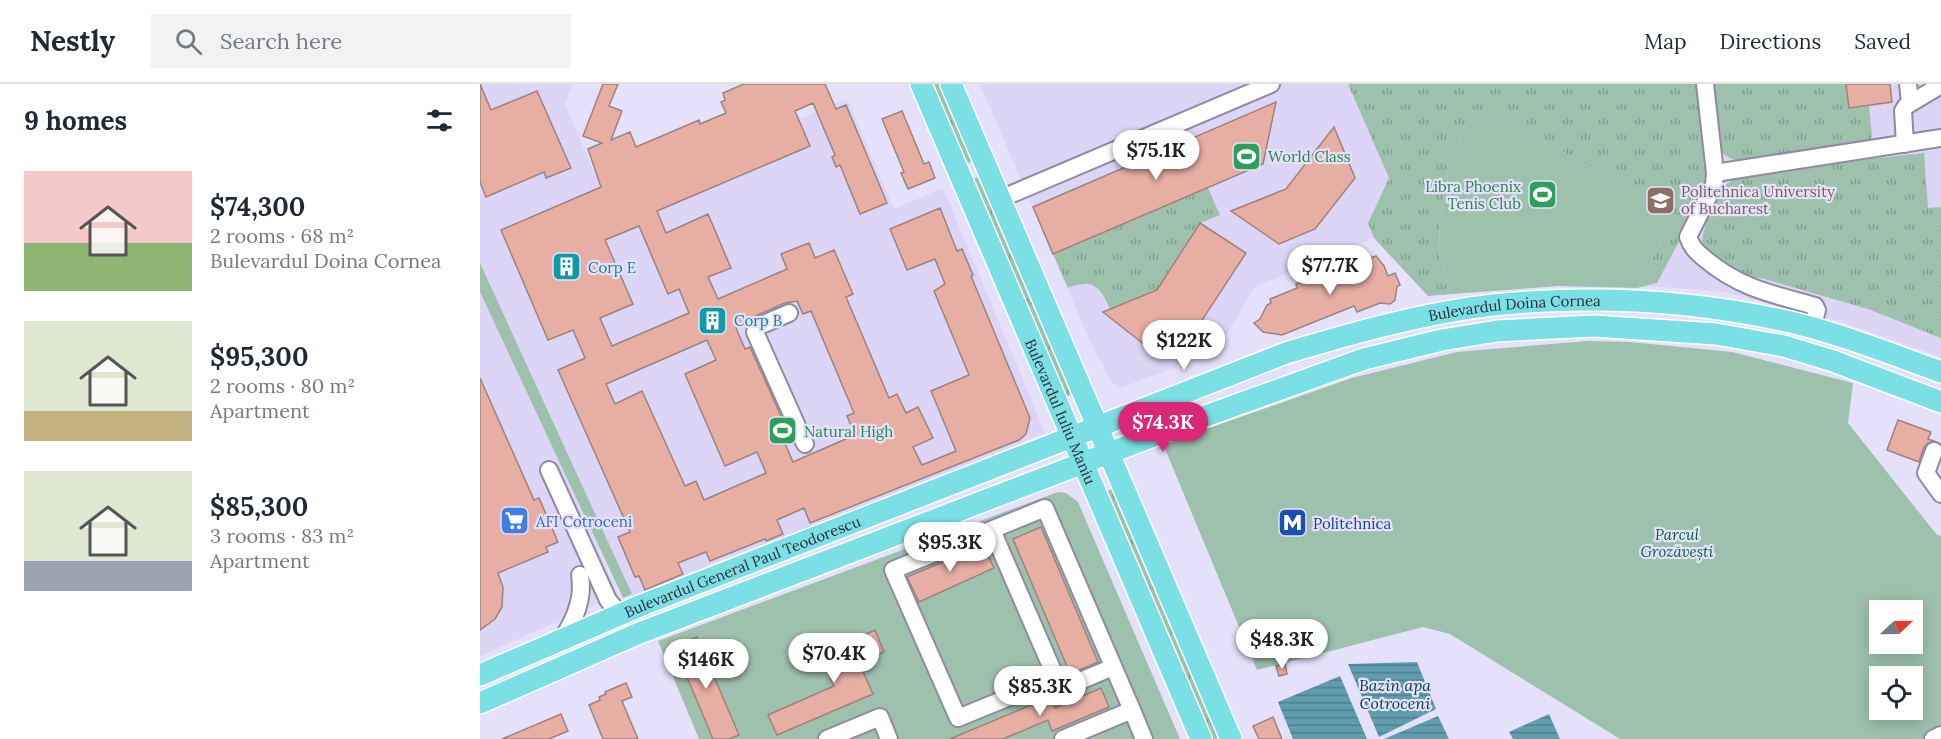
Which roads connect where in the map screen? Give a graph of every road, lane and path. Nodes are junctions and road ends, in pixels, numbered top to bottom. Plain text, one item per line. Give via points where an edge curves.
1 (921, 84) edge
2 (951, 84) edge
3 (1271, 84) edge
4 (1705, 84) edge
5 (1908, 84) edge
6 (1941, 85) edge
7 (1910, 103) junction
8 (1941, 138) edge
9 (1905, 144) junction
10 (1715, 173) junction
11 (1000, 199) junction
12 (789, 312) dead end
13 (1812, 328) junction
14 (1941, 372) edge
15 (1941, 402) edge
16 (1097, 426) junction
17 (1072, 436) junction
18 (805, 444) dead end
19 (1934, 451) dead end
20 (1109, 453) junction
21 (1084, 463) junction
22 (549, 470) dead end
23 (1941, 494) edge
24 (556, 504) dead end
25 (992, 530) junction
26 (586, 569) junction
27 (620, 615) junction
28 (563, 638) junction
29 (1113, 668) junction
30 (480, 675) edge
31 (1056, 678) junction
32 (480, 703) edge
33 (1132, 710) junction
34 (1941, 735) edge
35 (827, 739) edge
36 (889, 739) edge
37 (1063, 739) edge
38 (1144, 739) edge
39 (1201, 739) edge
40 (1231, 739) edge
41 (1933, 739) edge

1 - 17 main road, Bulevardul Iuliu Maniu
2 - 11 main road, Bulevardul Iuliu Maniu
3 - 11 street
4 - 10 street
5 - 7 street
6 - 7 street
7 - 9 street via 1904,111
8 - 9 street
9 - 10 street
10 - 13 street via 1714,185 1688,237 1692,248 1729,277 1749,287 1815,306
11 - 16 main road, Bulevardul Iuliu Maniu
12 - 18 street via 757,327 755,332
13 - 14 main road, Bulevardul Doina Cornea
13 - 16 main road, Bulevardul Doina Cornea via 1749,314 1663,303 1492,305 1355,332 1286,353
15 - 20 main road, Bulevardul Doina Cornea via 1876,385 1833,361 1784,346 1716,334 1594,326 1497,331 1364,359
16 - 17 main road, Bulevardul Doina Cornea
16 - 20 main road, Bulevardul Iuliu Maniu
17 - 21 main road, Bulevardul Iuliu Maniu
17 - 27 main road, Bulevardul General Paul Teodorescu
19 - 23 street via 1926,473
20 - 21 main road, Bulevardul Doina Cornea
20 - 40 main road, Bulevardul Iuliu Maniu
21 - 32 main road, Bulevardul General Paul Teodorescu via 637,634
21 - 39 main road, Bulevardul Iuliu Maniu
22 - 26 street
24 - 26 street
25 - 29 street via 1045,508
25 - 31 street
25 - 31 street via 893,570 958,718
26 - 27 street
26 - 28 street via 578,608
27 - 28 main road, Bulevardul General Paul Teodorescu
28 - 30 main road, Bulevardul General Paul Teodorescu
29 - 31 street via 1073,684
29 - 33 street
33 - 37 street
33 - 38 street
34 - 41 street
35 - 36 street via 880,717

